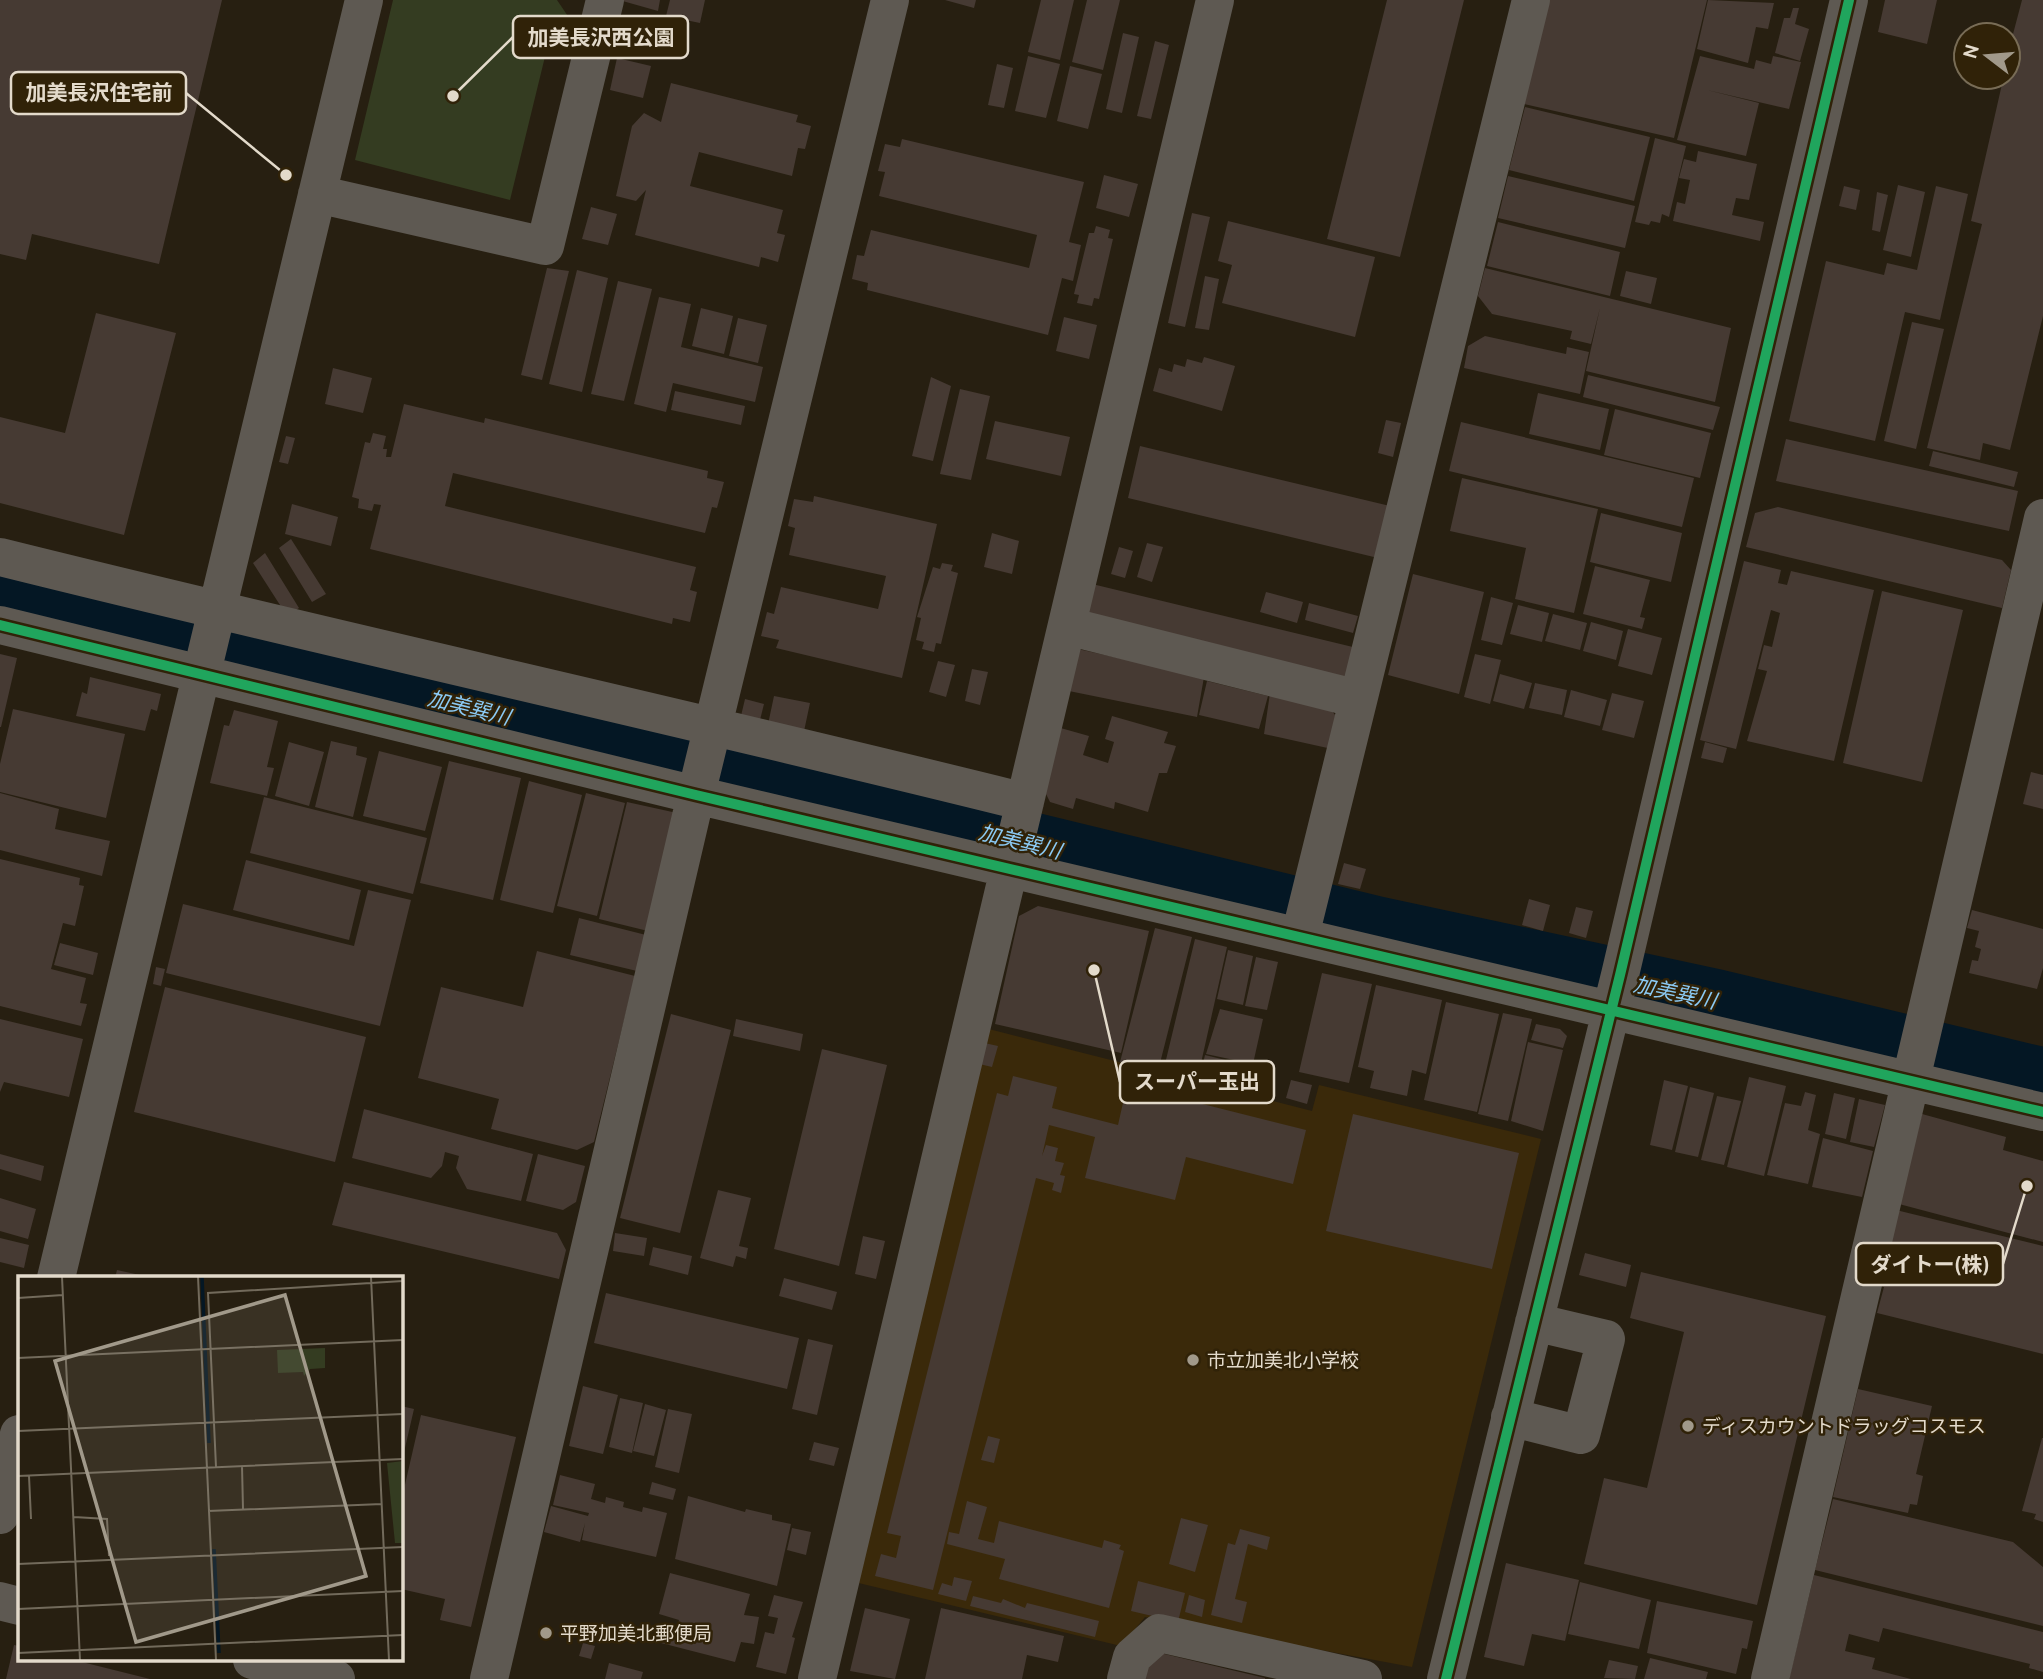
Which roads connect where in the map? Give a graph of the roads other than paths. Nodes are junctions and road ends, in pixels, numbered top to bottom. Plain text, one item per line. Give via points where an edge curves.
1 (364, 0) edge
2 (605, 0) edge
3 (890, 0) edge
4 (1215, 0) edge
5 (1531, 0) edge
6 (1849, 0) edge
7 (317, 194) junction
8 (2043, 518) edge
9 (0, 557) edge
10 (0, 625) edge
11 (1067, 626) junction
12 (208, 643) junction
13 (1358, 699) junction
14 (711, 733) junction
15 (696, 794) junction
16 (1024, 807) junction
17 (1010, 867) junction
18 (1300, 936) junction
19 (1616, 992) junction
20 (1915, 1060) junction
21 (2041, 1099) edge
22 (56, 1276) edge
23 (1534, 1322) junction
24 (1510, 1417) junction
25 (18, 1438) edge
26 (0, 1515) edge
27 (0, 1601) edge
28 (18, 1606) edge
29 (261, 1662) edge
30 (335, 1679) edge
31 (489, 1679) edge
32 (817, 1679) edge
33 (1126, 1679) edge
34 (1363, 1679) edge
35 (1446, 1679) edge
36 (1770, 1679) edge

1 - 7 street
2 - 7 street via 545,246
3 - 14 street
4 - 11 street
5 - 13 street
6 - 19 street
7 - 12 street
8 - 20 street
9 - 12 street
10 - 12 street
11 - 13 street
11 - 16 street
12 - 14 street
12 - 15 street
12 - 22 street
13 - 18 street
14 - 15 street
14 - 16 street
15 - 17 street
15 - 31 street
16 - 17 street
17 - 18 street
17 - 32 street
18 - 19 street
19 - 20 street
19 - 23 street
20 - 21 street
20 - 36 street
23 - 24 street
23 - 24 street via 1606,1339 1581,1435
24 - 35 street
25 - 26 street
27 - 28 street
29 - 30 street
33 - 34 street via 1132,1657 1159,1633

